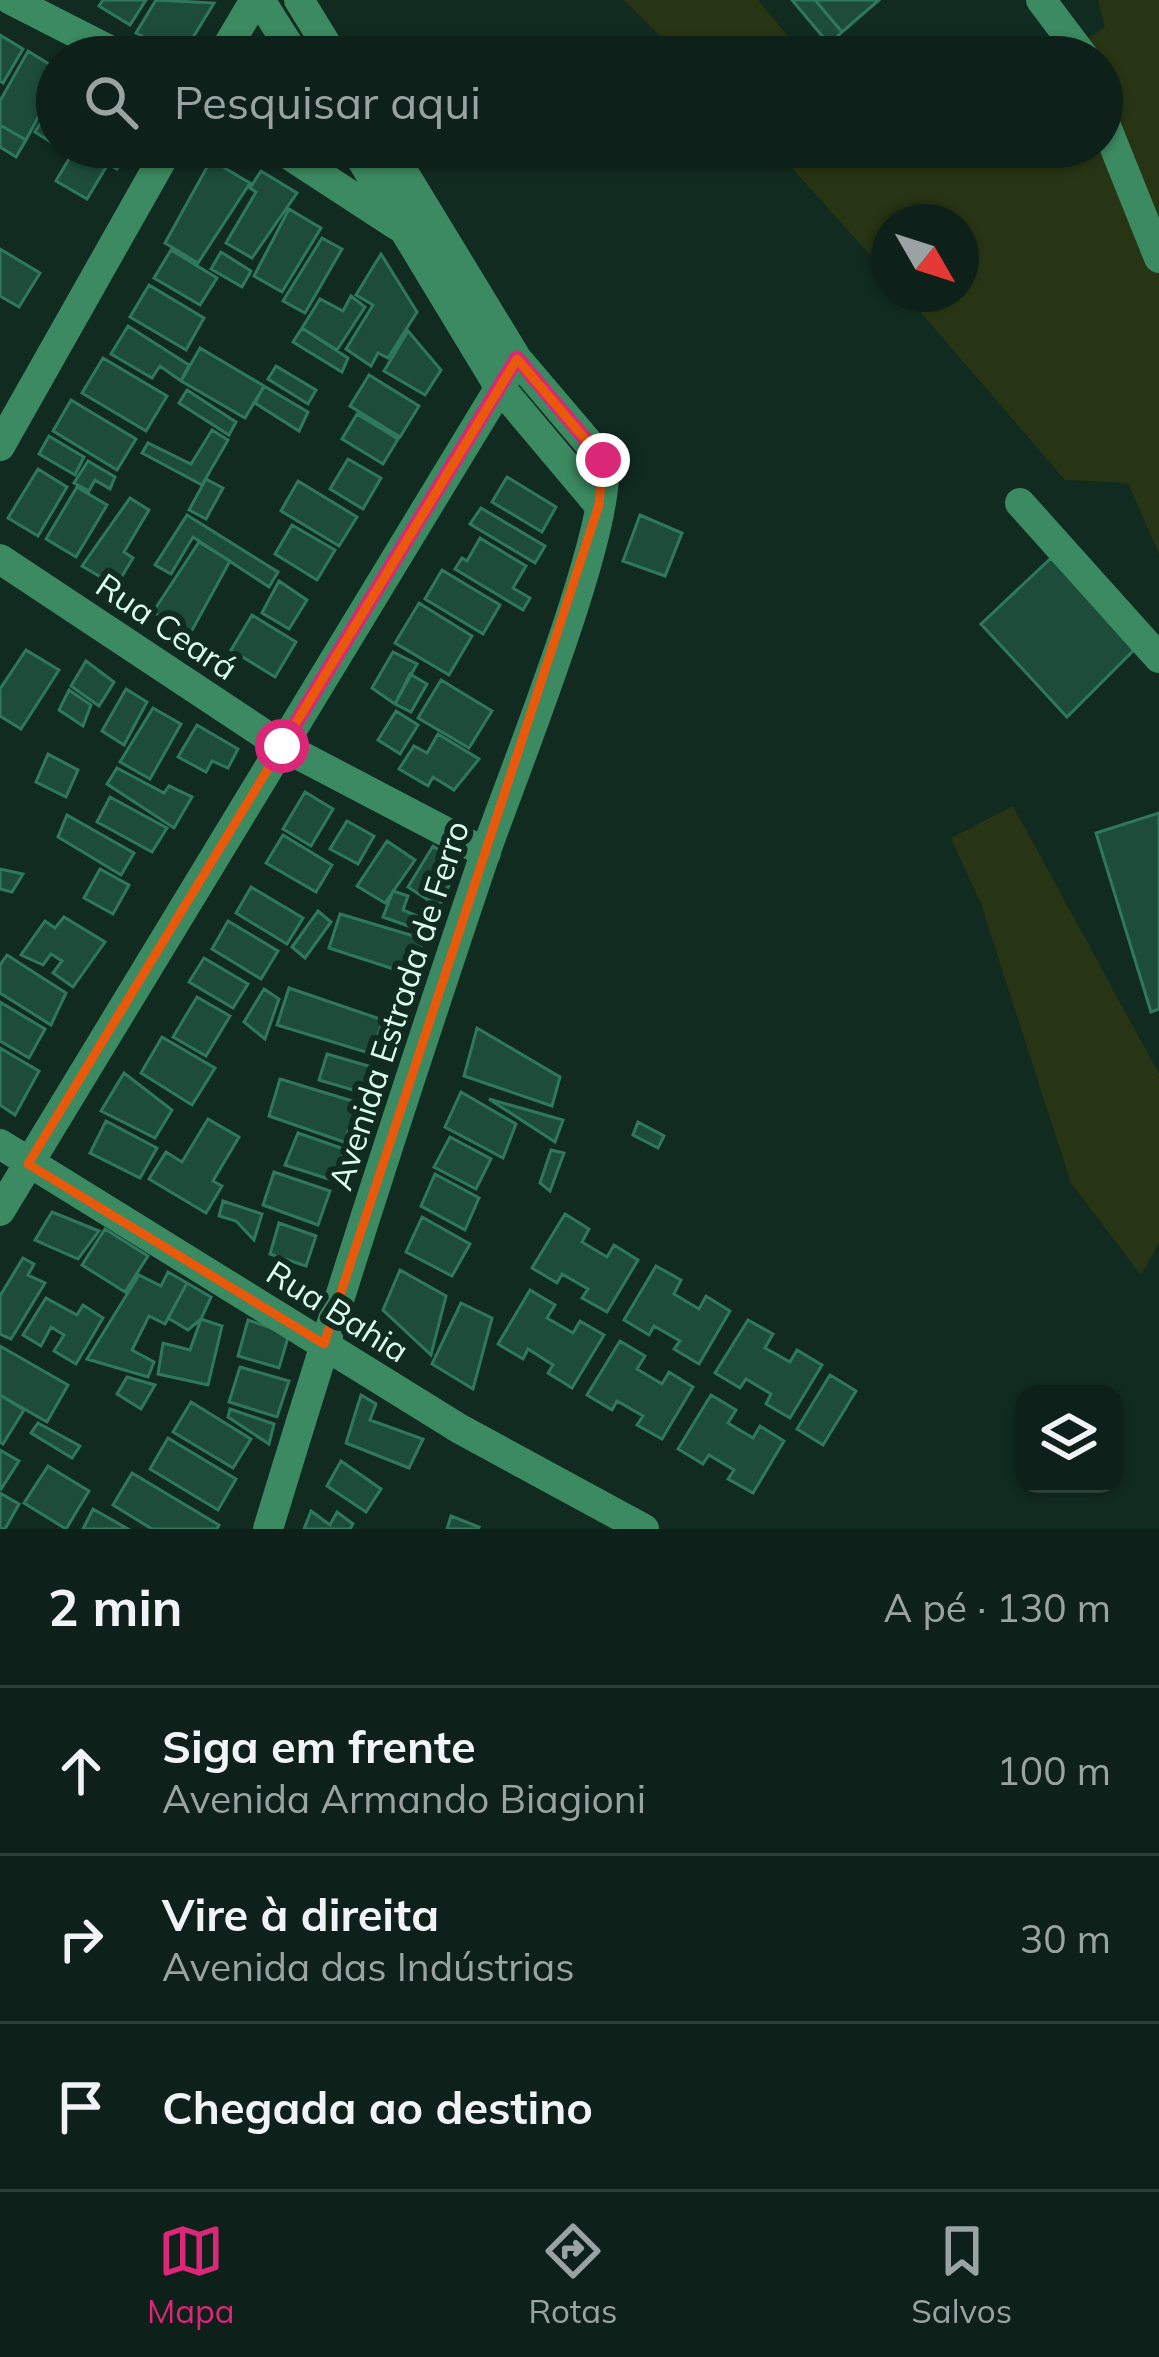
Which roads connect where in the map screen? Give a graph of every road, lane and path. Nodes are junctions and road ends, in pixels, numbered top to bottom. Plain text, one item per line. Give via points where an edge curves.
1 (11, 0) edge
2 (257, 0) edge
3 (299, 0) edge
4 (1041, 0) edge
5 (82, 36) edge
6 (234, 36) edge
7 (282, 36) edge
8 (321, 36) edge
9 (1068, 36) edge
10 (157, 168) edge
11 (309, 168) edge
12 (368, 168) edge
13 (401, 168) edge
14 (1123, 168) edge
15 (410, 234) junction
16 (1159, 258) edge
17 (517, 358) junction
18 (498, 385) junction
19 (0, 446) edge
20 (1020, 503) dead end
21 (599, 506) junction
22 (0, 559) edge
23 (1159, 658) edge
24 (282, 746) junction
25 (485, 853) junction
26 (0, 1144) edge
27 (28, 1164) junction
28 (0, 1211) edge
29 (324, 1344) junction
30 (268, 1529) edge
31 (644, 1529) edge

1 - 5 street
2 - 6 street
2 - 7 street
3 - 8 street
4 - 9 street
10 - 19 street
11 - 15 street
12 - 15 street
13 - 17 street, Avenida Estrada de Ferro
14 - 16 street
15 - 18 street
17 - 18 street
17 - 21 street, Avenida Estrada de Ferro via 603,460
18 - 21 street
18 - 24 street
20 - 23 street
21 - 25 street, Avenida Estrada de Ferro
22 - 24 street, Rua Ceará
24 - 25 street, Rua Ceará
24 - 27 street
25 - 29 street, Avenida Estrada de Ferro
26 - 27 street, Rua Bahia
27 - 28 street
27 - 29 street, Rua Bahia
29 - 30 street, Avenida Estrada de Ferro
29 - 31 street, Rua Bahia

